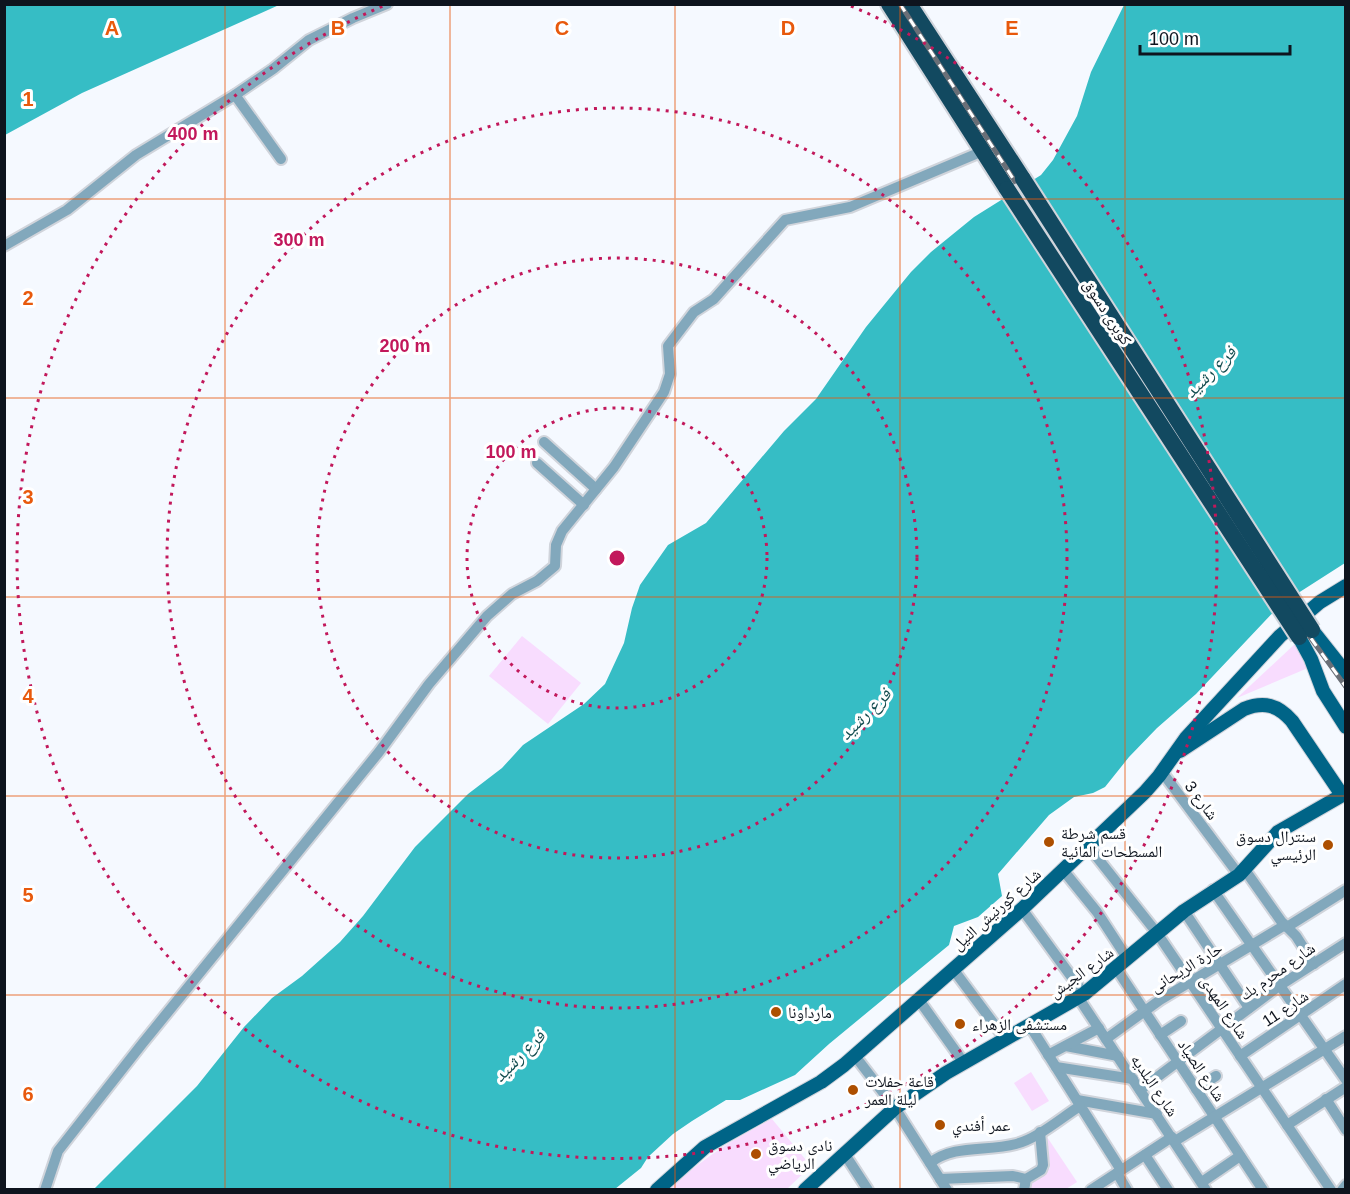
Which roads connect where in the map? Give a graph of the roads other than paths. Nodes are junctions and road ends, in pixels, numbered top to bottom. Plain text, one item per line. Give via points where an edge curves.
1 (387, 4) edge
2 (889, 4) edge
3 (909, 4) edge
4 (236, 95) junction
5 (983, 151) junction
6 (281, 159) dead end
7 (4, 246) edge
8 (544, 442) dead end
9 (537, 463) dead end
10 (596, 489) junction
11 (584, 505) junction
12 (1346, 585) edge
13 (1306, 634) junction
14 (1346, 673) edge
15 (1346, 727) edge
16 (1172, 757) junction
17 (1162, 772) junction
18 (1344, 796) edge
19 (1088, 846) junction
20 (1064, 870) junction
21 (1242, 873) junction
22 (1214, 890) junction
23 (1346, 890) edge
24 (1022, 909) junction
25 (1184, 911) junction
26 (1286, 926) junction
27 (1157, 933) junction
28 (1251, 946) junction
29 (1344, 947) edge
30 (1127, 958) junction
31 (1219, 964) junction
32 (1314, 964) junction
33 (1116, 968) junction
34 (953, 969) junction
35 (1190, 982) junction
36 (1346, 984) edge
37 (1279, 986) junction
38 (1081, 995) junction
39 (919, 1000) junction
40 (1249, 1008) junction
41 (1144, 1011) junction
42 (1300, 1016) junction
43 (1181, 1022) dead end
44 (1030, 1026) junction
45 (1099, 1028) junction
46 (1222, 1029) junction
47 (1160, 1035) junction
48 (1346, 1036) edge
49 (1106, 1039) junction
50 (1006, 1040) junction
51 (1066, 1046) junction
52 (1324, 1050) junction
53 (1048, 1055) junction
54 (855, 1056) junction
55 (1118, 1056) junction
56 (1240, 1056) junction
57 (1178, 1062) junction
58 (964, 1063) junction
59 (1056, 1067) junction
60 (1216, 1076) dead end
61 (1133, 1079) junction
62 (1346, 1080) edge
63 (1346, 1087) edge
64 (1262, 1088) junction
65 (1196, 1089) junction
66 (1140, 1090) junction
67 (1326, 1100) junction
68 (1079, 1103) junction
69 (895, 1108) junction
70 (1157, 1114) junction
71 (1214, 1117) junction
72 (1287, 1125) junction
73 (1346, 1130) edge
74 (1040, 1132) junction
75 (1174, 1139) junction
76 (844, 1153) junction
77 (1145, 1155) junction
78 (1240, 1156) junction
79 (930, 1162) junction
80 (1119, 1172) junction
81 (940, 1179) junction
82 (1025, 1184) edge
83 (1346, 1185) edge
84 (1204, 1186) edge
85 (1259, 1188) edge
86 (45, 1190) edge
87 (657, 1190) edge
88 (805, 1190) edge
89 (868, 1190) edge
90 (947, 1190) edge
91 (1091, 1190) edge
92 (1127, 1190) edge
93 (1168, 1190) edge
94 (1331, 1190) edge
95 (1342, 1190) edge

1 - 4 street via 309,40
2 - 5 highway, كوبرى دسوق
3 - 13 highway, كوبرى دسوق, bridge via 1023,179
4 - 6 street
4 - 7 street via 136,155 61,215
5 - 10 street via 850,207 783,222 714,299 694,312 670,342 670,375 664,392
5 - 13 highway, كوبرى دسوق, bridge
8 - 10 street
9 - 11 street
10 - 11 street
11 - 86 street via 562,531 555,566 487,616 429,684 379,752 58,1151
12 - 16 main road, شارع كورنيش النيل via 1280,636
13 - 14 main road
13 - 15 main road via 1323,691
16 - 17 main road, شارع كورنيش النيل
16 - 18 main road via 1244,709 1265,704 1285,712
17 - 19 main road, شارع كورنيش النيل
17 - 21 street, شارع 3
18 - 21 main road, شارع الجيش via 1278,832
19 - 20 main road, شارع كورنيش النيل
19 - 27 street, شارع المهدى
20 - 24 main road, شارع كورنيش النيل
20 - 30 street
21 - 22 main road, شارع الجيش
21 - 26 street, شارع 3
22 - 25 main road, شارع الجيش
22 - 28 street
23 - 26 street, حارة الريحانى
24 - 34 main road, شارع كورنيش النيل
24 - 38 street, شارع البلديه
25 - 27 main road, شارع الجيش
25 - 31 street
26 - 28 street, حارة الريحانى
26 - 32 street, شارع 3
27 - 30 main road, شارع الجيش
27 - 35 street, شارع المهدى
28 - 31 street, حارة الريحانى
28 - 37 street
29 - 32 street, شارع محرم بك
30 - 33 main road, شارع الجيش
31 - 35 street, حارة الريحانى
31 - 40 street
32 - 37 street, شارع محرم بك
33 - 38 main road, شارع الجيش
33 - 41 street, شارع الصياد
34 - 39 main road, شارع كورنيش النيل
34 - 50 street
35 - 41 street, حارة الريحانى
35 - 46 street, شارع المهدى
36 - 42 street, شارع 11
37 - 40 street, شارع محرم بك
37 - 42 street
38 - 44 main road, شارع الجيش
38 - 45 street, شارع البلديه
39 - 54 main road, شارع كورنيش النيل
39 - 58 street
40 - 46 street, شارع محرم بك
41 - 47 street, شارع الصياد
41 - 49 street, حارة الريحانى
42 - 52 street
42 - 56 street, شارع 11
43 - 47 street
44 - 50 main road, شارع الجيش
44 - 53 street
45 - 49 street, شارع البلديه
45 - 51 street
46 - 56 street, شارع المهدى
46 - 57 street, شارع محرم بك
47 - 57 street, شارع الصياد
48 - 52 street
49 - 55 street, شارع البلديه
50 - 58 main road, شارع الجيش
51 - 53 street
51 - 55 street
52 - 62 street
52 - 64 street
53 - 59 street
54 - 69 street
54 - 87 main road, شارع كورنيش النيل via 821,1082 705,1148
55 - 61 street, شارع البلديه
56 - 64 street, شارع المهدى
57 - 65 street, شارع الصياد
57 - 66 street, شارع محرم بك
58 - 69 main road, شارع الجيش
59 - 61 street
59 - 68 street
60 - 65 street
61 - 66 street, شارع البلديه
63 - 67 street
64 - 71 street
64 - 72 street, شارع المهدى
65 - 71 street, شارع الصياد
66 - 70 street, شارع البلديه
67 - 72 street
67 - 73 street
68 - 70 street
68 - 74 street
68 - 80 street
69 - 76 main road, شارع الجيش
69 - 79 street
70 - 75 street, شارع البلديه
71 - 75 street
71 - 78 street, شارع الصياد
72 - 94 street, شارع المهدى
74 - 79 street via 1015,1144 954,1151
74 - 82 street via 1043,1165
75 - 77 street
75 - 84 street, شارع البلديه
76 - 88 main road, شارع الجيش
76 - 89 street
77 - 80 street
77 - 93 street
78 - 84 street
78 - 85 street, شارع الصياد
79 - 81 street
80 - 91 street
80 - 92 street
81 - 82 street via 1013,1176
81 - 90 street
83 - 95 street

